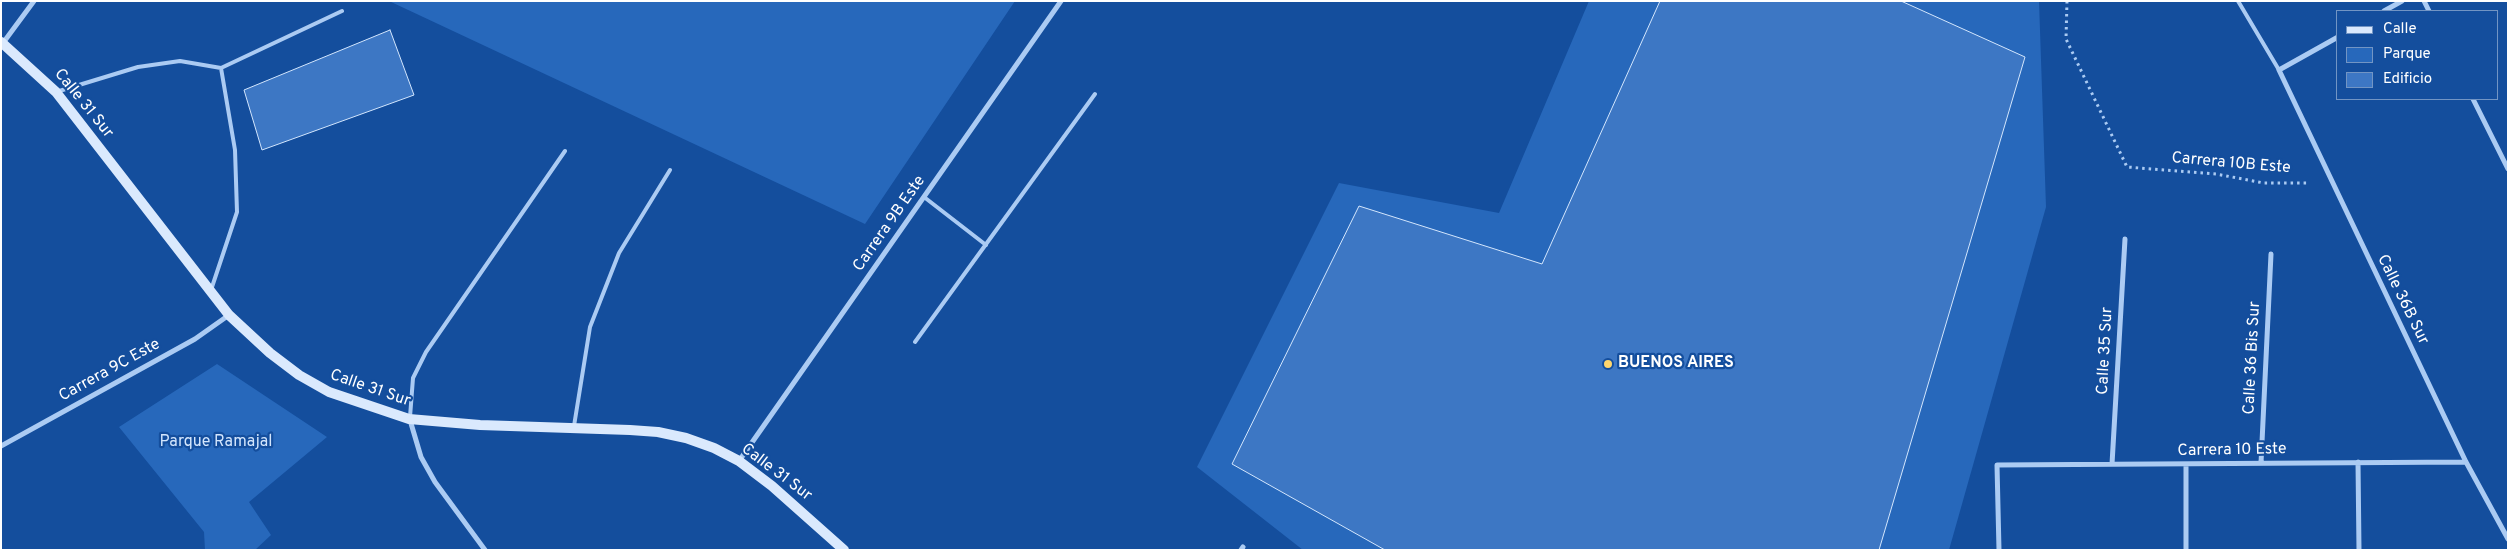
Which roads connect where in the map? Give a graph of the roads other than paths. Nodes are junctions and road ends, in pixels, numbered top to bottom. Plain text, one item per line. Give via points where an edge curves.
1 (34, 1) edge
2 (1061, 1) edge
3 (2238, 1) edge
4 (2402, 1) edge
5 (2386, 10) edge
6 (342, 11) dead end
7 (2336, 38) edge
8 (2, 43) edge
9 (221, 68) junction
10 (2279, 70) junction
11 (56, 92) junction
12 (1095, 94) dead end
13 (2474, 100) edge
14 (565, 151) dead end
15 (2508, 169) edge
16 (670, 170) dead end
17 (924, 197) junction
18 (2125, 239) dead end
19 (986, 244) junction
20 (2271, 254) dead end
21 (210, 293) junction
22 (229, 315) junction
23 (915, 342) dead end
24 (409, 419) junction
25 (574, 428) junction
26 (1, 446) edge
27 (739, 461) junction
28 (2358, 462) junction
29 (2466, 462) junction
30 (2261, 463) junction
31 (2112, 464) junction
32 (2186, 464) junction
33 (2508, 539) edge
34 (486, 550) edge
35 (844, 550) edge
36 (1999, 550) edge
37 (2186, 550) edge
38 (2360, 550) edge

1 - 8 street
2 - 17 street, Carrera 9B Este
3 - 10 lane
4 - 5 street
6 - 9 lane
7 - 10 street
8 - 11 main road, Calle 31 Sur
9 - 11 lane via 180,61 147,66
9 - 21 lane via 235,150 237,212
10 - 29 street, Calle 36B Sur
11 - 21 main road, Calle 31 Sur
12 - 19 lane
13 - 15 street
14 - 24 lane via 426,352 413,378
16 - 25 lane via 619,253 590,327
17 - 19 lane
17 - 27 street, Carrera 9B Este
18 - 31 street, Calle 35 Sur
19 - 23 lane
20 - 30 street, Calle 36 Bis Sur
21 - 22 main road, Calle 31 Sur
22 - 24 main road, Calle 31 Sur via 299,375 329,392
22 - 26 street, Carrera 9C Este via 195,339
24 - 25 main road, Calle 31 Sur
24 - 34 street via 421,457 435,482
25 - 27 main road, Calle 31 Sur via 658,432 695,441
27 - 35 main road, Calle 31 Sur
28 - 29 street, Carrera 10 Este
28 - 30 street, Carrera 10 Este
28 - 38 street
29 - 33 street, Calle 36B Sur
30 - 32 street, Carrera 10 Este
31 - 32 street, Carrera 10 Este
31 - 36 street, Carrera 10 Este via 1997,465
32 - 37 street

